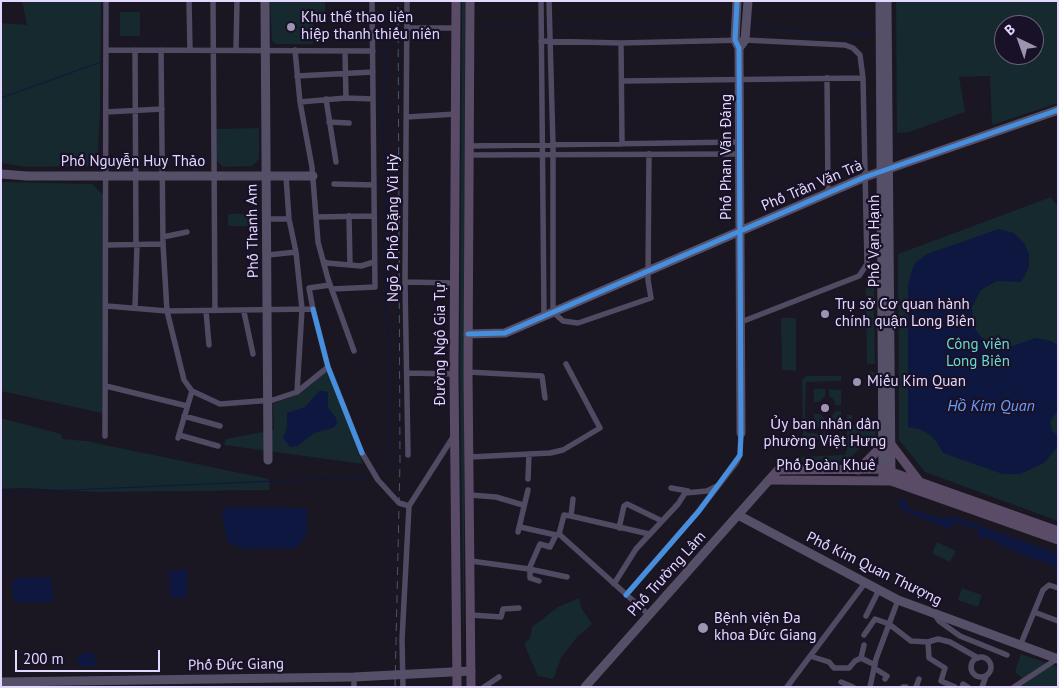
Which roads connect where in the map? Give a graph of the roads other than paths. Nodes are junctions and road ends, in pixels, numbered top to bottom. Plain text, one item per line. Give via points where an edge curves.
1 (106, 1) edge
2 (190, 1) edge
3 (214, 1) edge
4 (237, 1) edge
5 (265, 1) edge
6 (372, 1) edge
7 (407, 1) edge
8 (456, 1) edge
9 (470, 1) edge
10 (541, 1) edge
11 (548, 1) edge
12 (737, 1) edge
13 (748, 1) edge
14 (880, 1) edge
15 (887, 1) edge
16 (408, 28) junction
17 (456, 28) junction
18 (745, 40) junction
19 (541, 41) junction
20 (549, 41) junction
21 (621, 43) junction
22 (737, 44) junction
23 (265, 49) junction
24 (108, 50) junction
25 (135, 50) junction
26 (162, 50) junction
27 (190, 50) junction
28 (214, 50) junction
29 (236, 50) junction
30 (295, 50) junction
31 (345, 51) junction
32 (373, 51) junction
33 (345, 72) junction
34 (373, 72) junction
35 (297, 76) junction
36 (739, 78) junction
37 (827, 78) junction
38 (863, 78) junction
39 (622, 81) junction
40 (346, 98) junction
41 (326, 99) junction
42 (373, 99) junction
43 (300, 102) junction
44 (162, 109) junction
45 (1058, 110) edge
46 (135, 111) junction
47 (106, 112) junction
48 (456, 114) junction
49 (407, 117) junction
50 (329, 122) junction
51 (349, 123) dead end
52 (740, 142) junction
53 (622, 144) junction
54 (511, 145) junction
55 (542, 145) junction
56 (553, 145) junction
57 (469, 146) junction
58 (650, 154) junction
59 (740, 154) junction
60 (511, 155) junction
61 (542, 155) junction
62 (553, 155) junction
63 (469, 156) junction
64 (336, 162) dead end
65 (885, 169) junction
66 (1, 174) edge
67 (107, 176) junction
68 (136, 176) junction
69 (163, 176) junction
70 (213, 176) junction
71 (265, 176) junction
72 (286, 176) junction
73 (313, 176) junction
74 (865, 176) junction
75 (334, 184) dead end
76 (374, 185) junction
77 (828, 192) junction
78 (348, 216) junction
79 (374, 216) junction
80 (316, 217) junction
81 (267, 219) junction
82 (289, 219) junction
83 (740, 230) junction
84 (187, 232) dead end
85 (163, 236) junction
86 (163, 244) junction
87 (107, 245) junction
88 (137, 245) junction
89 (296, 252) junction
90 (268, 255) junction
91 (323, 261) junction
92 (374, 262) junction
93 (350, 265) junction
94 (649, 270) junction
95 (406, 282) junction
96 (455, 283) junction
97 (331, 287) junction
98 (107, 306) junction
99 (135, 308) junction
100 (302, 309) junction
101 (313, 310) junction
102 (167, 311) junction
103 (206, 311) junction
104 (215, 311) junction
105 (244, 312) junction
106 (268, 312) junction
107 (553, 312) junction
108 (544, 316) junction
109 (741, 322) junction
110 (468, 334) junction
111 (209, 345) dead end
112 (354, 351) dead end
113 (253, 354) dead end
114 (566, 364) dead end
115 (328, 367) junction
116 (468, 372) junction
117 (408, 374) junction
118 (454, 374) junction
119 (106, 386) junction
120 (192, 391) junction
121 (297, 392) junction
122 (545, 398) dead end
123 (267, 400) junction
124 (187, 406) junction
125 (184, 416) junction
126 (220, 426) dead end
127 (455, 433) junction
128 (742, 433) joint
129 (106, 436) dead end
130 (887, 444) junction
131 (218, 446) dead end
132 (530, 454) junction
133 (408, 455) dead end
134 (470, 457) junction
135 (268, 460) dead end
136 (858, 470) junction
137 (887, 475) junction
138 (528, 479) dead end
139 (769, 480) junction
140 (919, 481) junction
141 (719, 485) junction
142 (671, 488) dead end
143 (528, 490) dead end
144 (688, 491) junction
145 (470, 495) junction
146 (573, 500) dead end
147 (523, 505) junction
148 (409, 506) junction
149 (738, 515) junction
150 (571, 516) junction
151 (662, 521) junction
152 (619, 528) junction
153 (1058, 530) edge
154 (557, 534) junction
155 (649, 534) junction
156 (1058, 540) edge
157 (471, 560) junction
158 (529, 569) junction
159 (566, 577) dead end
160 (539, 581) dead end
161 (866, 582) junction
162 (614, 584) junction
163 (1058, 588) edge
164 (880, 590) junction
165 (626, 595) junction
166 (898, 600) junction
167 (519, 608) dead end
168 (1034, 612) junction
169 (471, 615) junction
170 (935, 615) junction
171 (649, 616) junction
172 (866, 616) dead end
173 (1058, 621) edge
174 (889, 624) junction
175 (978, 631) junction
176 (864, 635) dead end
177 (974, 641) junction
178 (928, 642) junction
179 (864, 645) dead end
180 (1020, 646) junction
181 (991, 650) junction
182 (1007, 655) dead end
183 (810, 656) junction
184 (860, 658) junction
185 (978, 658) junction
186 (1057, 659) edge
187 (989, 662) junction
188 (874, 667) junction
189 (457, 671) junction
190 (471, 671) junction
191 (403, 675) junction
192 (986, 676) junction
193 (354, 677) junction
194 (499, 677) dead end
195 (885, 679) dead end
196 (919, 679) dead end
197 (1, 682) edge
198 (840, 682) dead end
199 (235, 683) edge
200 (50, 684) edge
201 (942, 684) edge
202 (354, 687) edge
203 (403, 687) edge
204 (457, 687) edge
205 (471, 687) edge
206 (484, 687) edge
207 (585, 687) edge
208 (788, 687) edge
209 (853, 687) edge
210 (870, 687) edge
211 (916, 687) edge
212 (955, 687) edge
213 (962, 687) edge
214 (968, 687) edge
215 (982, 687) edge
216 (1014, 687) edge

1 - 24 street
2 - 27 street
3 - 28 street
4 - 29 street
5 - 23 street, Phố Thanh Am
6 - 32 street
7 - 16 street, Ngõ 2 Phố Đặng Vũ Hỷ
8 - 17 main road, Đường Ngô Gia Tự
9 - 57 main road, Đường Ngô Gia Tự
10 - 19 street
11 - 20 street
12 - 22 street, Phố Phan Văn Đáng
13 - 18 street
14 - 65 street, Phố Vạn Hạnh
15 - 65 street, Phố Vạn Hạnh
16 - 17 street
16 - 49 street, Ngõ 2 Phố Đặng Vũ Hỷ
17 - 48 main road, Đường Ngô Gia Tự
18 - 22 street
18 - 38 street via 845,45 860,55
19 - 20 street
19 - 55 street
20 - 21 street
20 - 56 street
21 - 22 street
21 - 39 street
22 - 36 street, Phố Phan Văn Đáng
23 - 29 street
23 - 30 street
23 - 71 street, Phố Thanh Am
24 - 25 street
24 - 47 street
25 - 26 street
25 - 46 street
26 - 27 street
26 - 44 street
27 - 28 street
28 - 29 street
28 - 70 street
30 - 31 street
30 - 35 street
31 - 32 street
31 - 33 street
32 - 34 street
33 - 34 street
33 - 35 street
33 - 40 street
34 - 42 street
35 - 43 street
36 - 37 street
36 - 39 street
36 - 52 street, Phố Phan Văn Đáng
37 - 38 street
37 - 77 street
38 - 74 street
39 - 53 street
40 - 41 street
40 - 42 street
41 - 43 street
41 - 50 street
42 - 76 street
43 - 73 street
44 - 46 street
44 - 69 street
45 - 65 street, Phố Trần Văn Trà
46 - 47 street
46 - 68 street
47 - 67 street
48 - 49 street
48 - 96 main road, Đường Ngô Gia Tự
49 - 95 street, Ngõ 2 Phố Đặng Vũ Hỷ
50 - 51 street
50 - 64 street
52 - 53 street
52 - 59 street, Phố Phan Văn Đáng
53 - 56 street
54 - 55 street
54 - 57 street
54 - 60 street
55 - 56 street
55 - 61 street
56 - 62 street
57 - 63 main road, Đường Ngô Gia Tự
58 - 59 street
58 - 62 street
58 - 94 street
59 - 83 street, Phố Phan Văn Đáng
60 - 61 street
60 - 63 street
61 - 62 street
61 - 108 street
62 - 107 street
63 - 110 main road, Đường Ngô Gia Tự
65 - 74 street, Phố Trần Văn Trà
65 - 130 street, Phố Vạn Hạnh
66 - 67 street, Phố Nguyễn Huy Thảo
67 - 68 street, Phố Nguyễn Huy Thảo
67 - 87 street
68 - 69 street, Phố Nguyễn Huy Thảo
68 - 88 street
69 - 70 street, Phố Nguyễn Huy Thảo
69 - 85 street
70 - 71 street, Phố Nguyễn Huy Thảo
70 - 104 street
71 - 72 street, Phố Nguyễn Huy Thảo
71 - 81 street, Phố Thanh Am
72 - 73 street, Phố Nguyễn Huy Thảo
72 - 82 street
73 - 80 street
74 - 77 street, Phố Trần Văn Trà
74 - 109 street via 867,264 859,276
75 - 76 street
76 - 79 street
77 - 83 street, Phố Trần Văn Trà
78 - 79 street
78 - 80 street
78 - 93 street
79 - 92 street
80 - 91 street
81 - 82 street
81 - 90 street, Phố Thanh Am
82 - 89 street
83 - 94 street, Phố Trần Văn Trà
83 - 109 street, Phố Phan Văn Đáng
84 - 85 street
85 - 86 street
86 - 88 street
86 - 102 street
87 - 88 street
87 - 98 street
88 - 99 street
89 - 90 street
89 - 100 street
90 - 106 street, Phố Thanh Am
91 - 93 street
91 - 97 street
92 - 93 street
92 - 97 street via 375,287
94 - 107 street, Phố Trần Văn Trà
94 - 107 street via 651,298 578,323 563,321
95 - 96 street
95 - 117 street, Ngõ 2 Phố Đặng Vũ Hỷ
96 - 118 main road, Đường Ngô Gia Tự
97 - 101 street via 309,288
97 - 112 street
98 - 99 street
98 - 119 street
99 - 102 street
100 - 101 street
100 - 106 street
100 - 121 street
101 - 115 street
102 - 103 street
102 - 120 street via 184,380
103 - 104 street
103 - 111 street
104 - 105 street
105 - 106 street
105 - 113 street
106 - 123 street, Phố Thanh Am
107 - 108 street, Phố Trần Văn Trà
108 - 110 street, Phố Trần Văn Trà via 505,333
109 - 128 street, Phố Phan Văn Đáng
110 - 116 main road, Đường Ngô Gia Tự
114 - 132 street via 600,428 563,450
115 - 121 street
115 - 148 street via 362,453 378,480 399,503
116 - 122 street via 543,377
116 - 134 main road, Đường Ngô Gia Tự
117 - 118 street
117 - 133 street, Ngõ 2 Phố Đặng Vũ Hỷ
118 - 127 main road, Đường Ngô Gia Tự
119 - 124 street
119 - 129 street
120 - 123 street via 220,404
120 - 124 street
121 - 123 street
123 - 135 street, Phố Thanh Am
124 - 125 street
125 - 126 street
125 - 131 street via 178,437
127 - 148 street
127 - 189 main road, Đường Ngô Gia Tự
128 - 141 street via 739,457
130 - 136 main road
130 - 137 street, Phố Vạn Hạnh
130 - 140 main road
132 - 134 street
132 - 138 street
134 - 145 main road, Đường Ngô Gia Tự
136 - 137 main road, Phố Đoàn Khuê
136 - 139 main road, Phố Đoàn Khuê via 778,470
137 - 139 main road, Phố Đoàn Khuê
137 - 140 main road, Phố Đoàn Khuê
137 - 156 main road, Phố Đoàn Khuê
139 - 149 street, Phố Trường Lâm
140 - 153 main road, Phố Đoàn Khuê
141 - 144 street via 707,490
141 - 165 street
142 - 144 street
143 - 147 street
144 - 151 street
145 - 147 street via 496,496
145 - 157 main road, Đường Ngô Gia Tự
146 - 150 street
147 - 154 street via 519,530
148 - 191 street
149 - 161 street, Phố Kim Quan Thượng
149 - 171 street, Phố Trường Lâm
150 - 152 street
150 - 154 street via 564,515
151 - 152 street via 627,504
151 - 155 street
152 - 155 street
154 - 158 street via 550,547 540,544
154 - 162 street
155 - 162 street via 636,548
157 - 158 street
157 - 169 main road, Đường Ngô Gia Tự
158 - 159 street
158 - 160 street via 530,578
161 - 164 street, Phố Kim Quan Thượng
161 - 183 street
162 - 165 street
163 - 168 street via 1049,585 1043,590
164 - 166 street, Phố Kim Quan Thượng
164 - 172 street
165 - 171 street
166 - 170 street, Phố Kim Quan Thượng
166 - 174 street
167 - 169 street via 503,609 502,617
168 - 173 street
168 - 180 street
169 - 190 main road, Đường Ngô Gia Tự
170 - 175 street, Phố Kim Quan Thượng
170 - 177 street via 948,628
171 - 207 street, Phố Trường Lâm
174 - 176 street via 876,619
174 - 178 street via 911,641
174 - 188 street
175 - 177 street
175 - 180 street, Phố Kim Quan Thượng
177 - 181 street
178 - 185 street via 950,642
178 - 201 street via 930,658 945,668
179 - 184 street
180 - 186 street, Phố Kim Quan Thượng
181 - 182 street
181 - 187 street
183 - 184 street via 829,662 834,668 850,668
183 - 208 street
184 - 188 street
185 - 187 street
185 - 192 street via 972,662 972,672 978,677
186 - 216 street
187 - 192 street via 990,670
188 - 195 street via 887,676
188 - 210 street
189 - 190 street, Phố Đức Giang
189 - 191 street, Phố Đức Giang
189 - 204 main road, Đường Ngô Gia Tự
190 - 205 main road, Đường Ngô Gia Tự
191 - 193 street, Phố Đức Giang
191 - 203 street
192 - 215 street
193 - 199 street, Phố Đức Giang
193 - 202 street
194 - 206 street
196 - 211 street
197 - 200 street, Phố Đức Giang
198 - 209 street
199 - 200 street, Phố Đức Giang
201 - 212 street
213 - 214 street via 963,684

